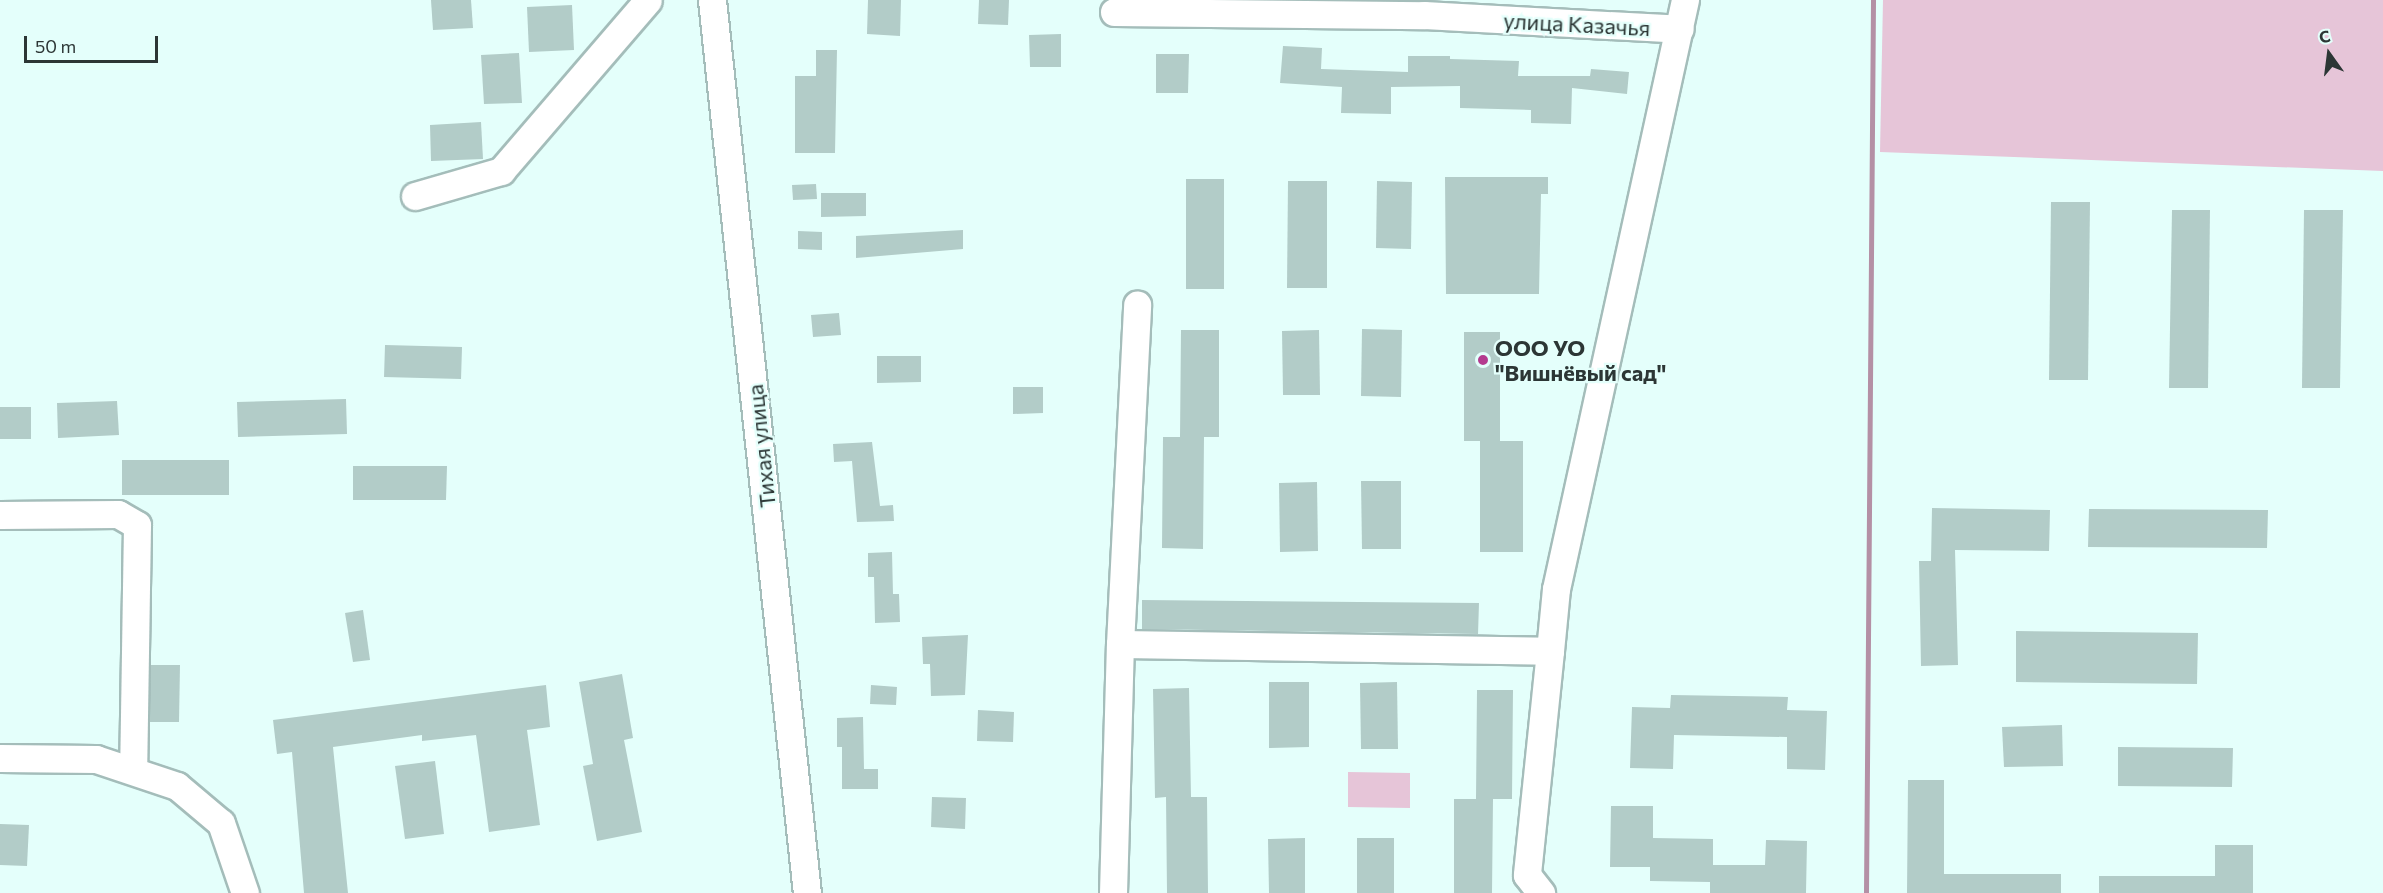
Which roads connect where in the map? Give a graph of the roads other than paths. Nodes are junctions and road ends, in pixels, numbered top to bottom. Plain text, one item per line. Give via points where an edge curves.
1 (648, 0) edge
2 (712, 0) edge
3 (1685, 0) edge
4 (1114, 12) dead end
5 (1680, 29) junction
6 (415, 196) dead end
7 (1137, 304) dead end
8 (0, 515) edge
9 (1120, 644) junction
10 (1550, 651) junction
11 (0, 758) edge
12 (133, 769) junction
13 (245, 893) edge
14 (807, 893) edge
15 (1113, 893) edge
16 (1541, 893) edge

1 - 6 street via 501,171
2 - 14 street, Тихая улица
3 - 5 street
4 - 5 street, улица Казачья via 1424,15
5 - 10 street via 1558,578
7 - 9 street
8 - 12 street via 118,514 137,525
9 - 10 street
9 - 15 street
10 - 16 street via 1527,875
11 - 12 street via 96,759
12 - 13 street via 177,786 221,823

